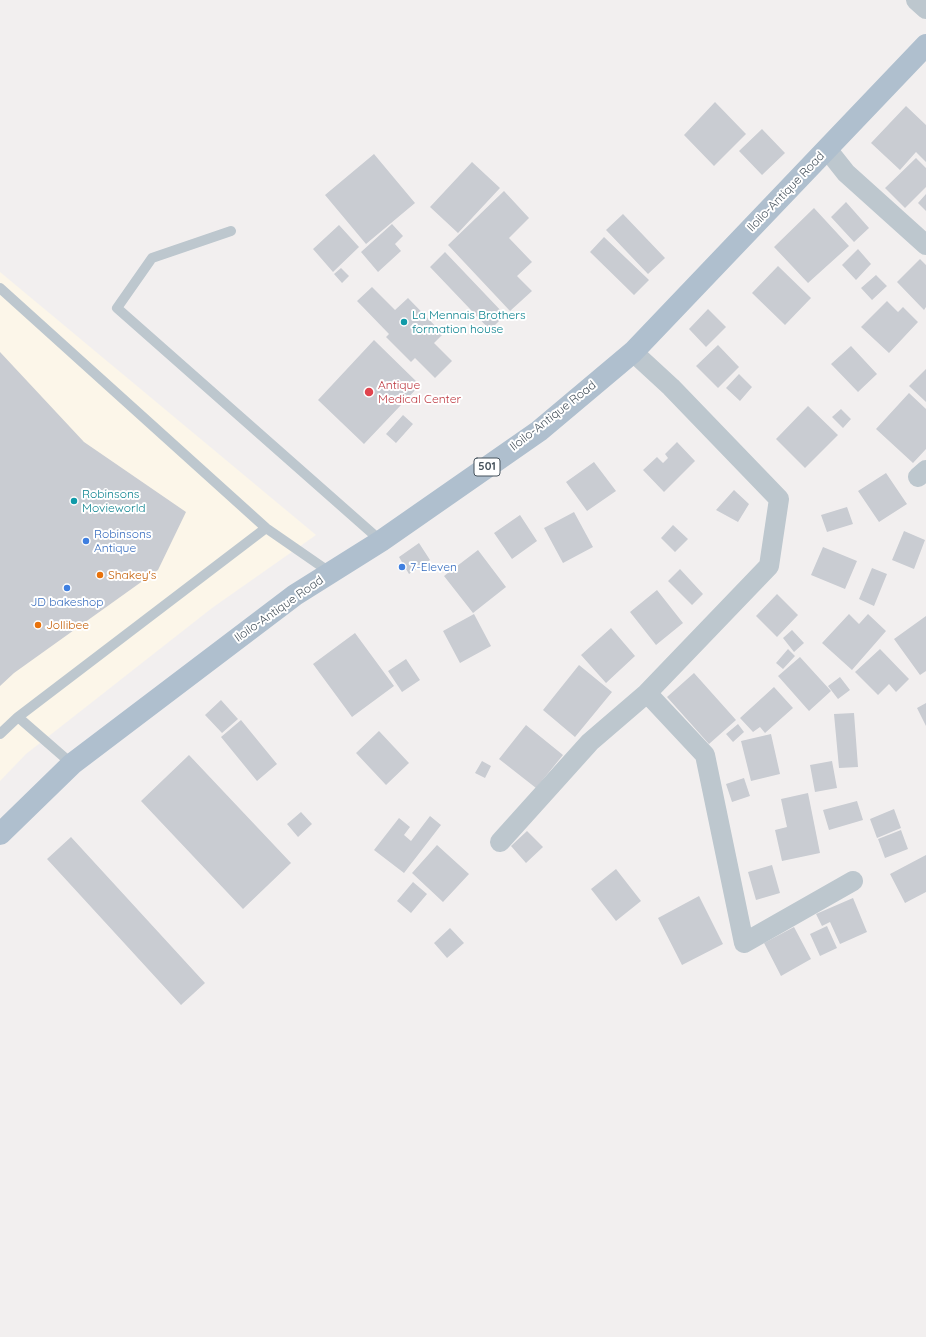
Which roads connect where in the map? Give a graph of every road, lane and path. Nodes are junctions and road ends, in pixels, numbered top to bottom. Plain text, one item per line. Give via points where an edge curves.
1 (916, 0) edge
2 (926, 9) edge
3 (926, 45) edge
4 (826, 149) junction
5 (231, 231) dead end
6 (926, 245) edge
7 (0, 288) edge
8 (633, 352) junction
9 (266, 528) junction
10 (381, 541) junction
11 (331, 573) junction
12 (647, 693) junction
13 (18, 717) junction
14 (0, 734) edge
15 (72, 764) junction
16 (0, 834) edge
17 (500, 842) dead end
18 (853, 881) dead end

1 - 2 street
3 - 4 main road, Iloilo-Antique Road / 501
4 - 6 street via 846,174
4 - 8 main road, Iloilo-Antique Road / 501
5 - 10 lane via 152,258 117,308
7 - 9 lane
8 - 10 main road, Iloilo-Antique Road / 501 via 539,431
8 - 12 street via 671,387 779,499 769,566
9 - 11 lane
9 - 13 lane
10 - 11 main road, Iloilo-Antique Road / 501
11 - 15 main road, Iloilo-Antique Road / 501 via 295,595
12 - 17 street via 590,742
12 - 18 street via 705,756 744,942
13 - 14 lane
13 - 15 lane
15 - 16 main road, Iloilo-Antique Road / 501

